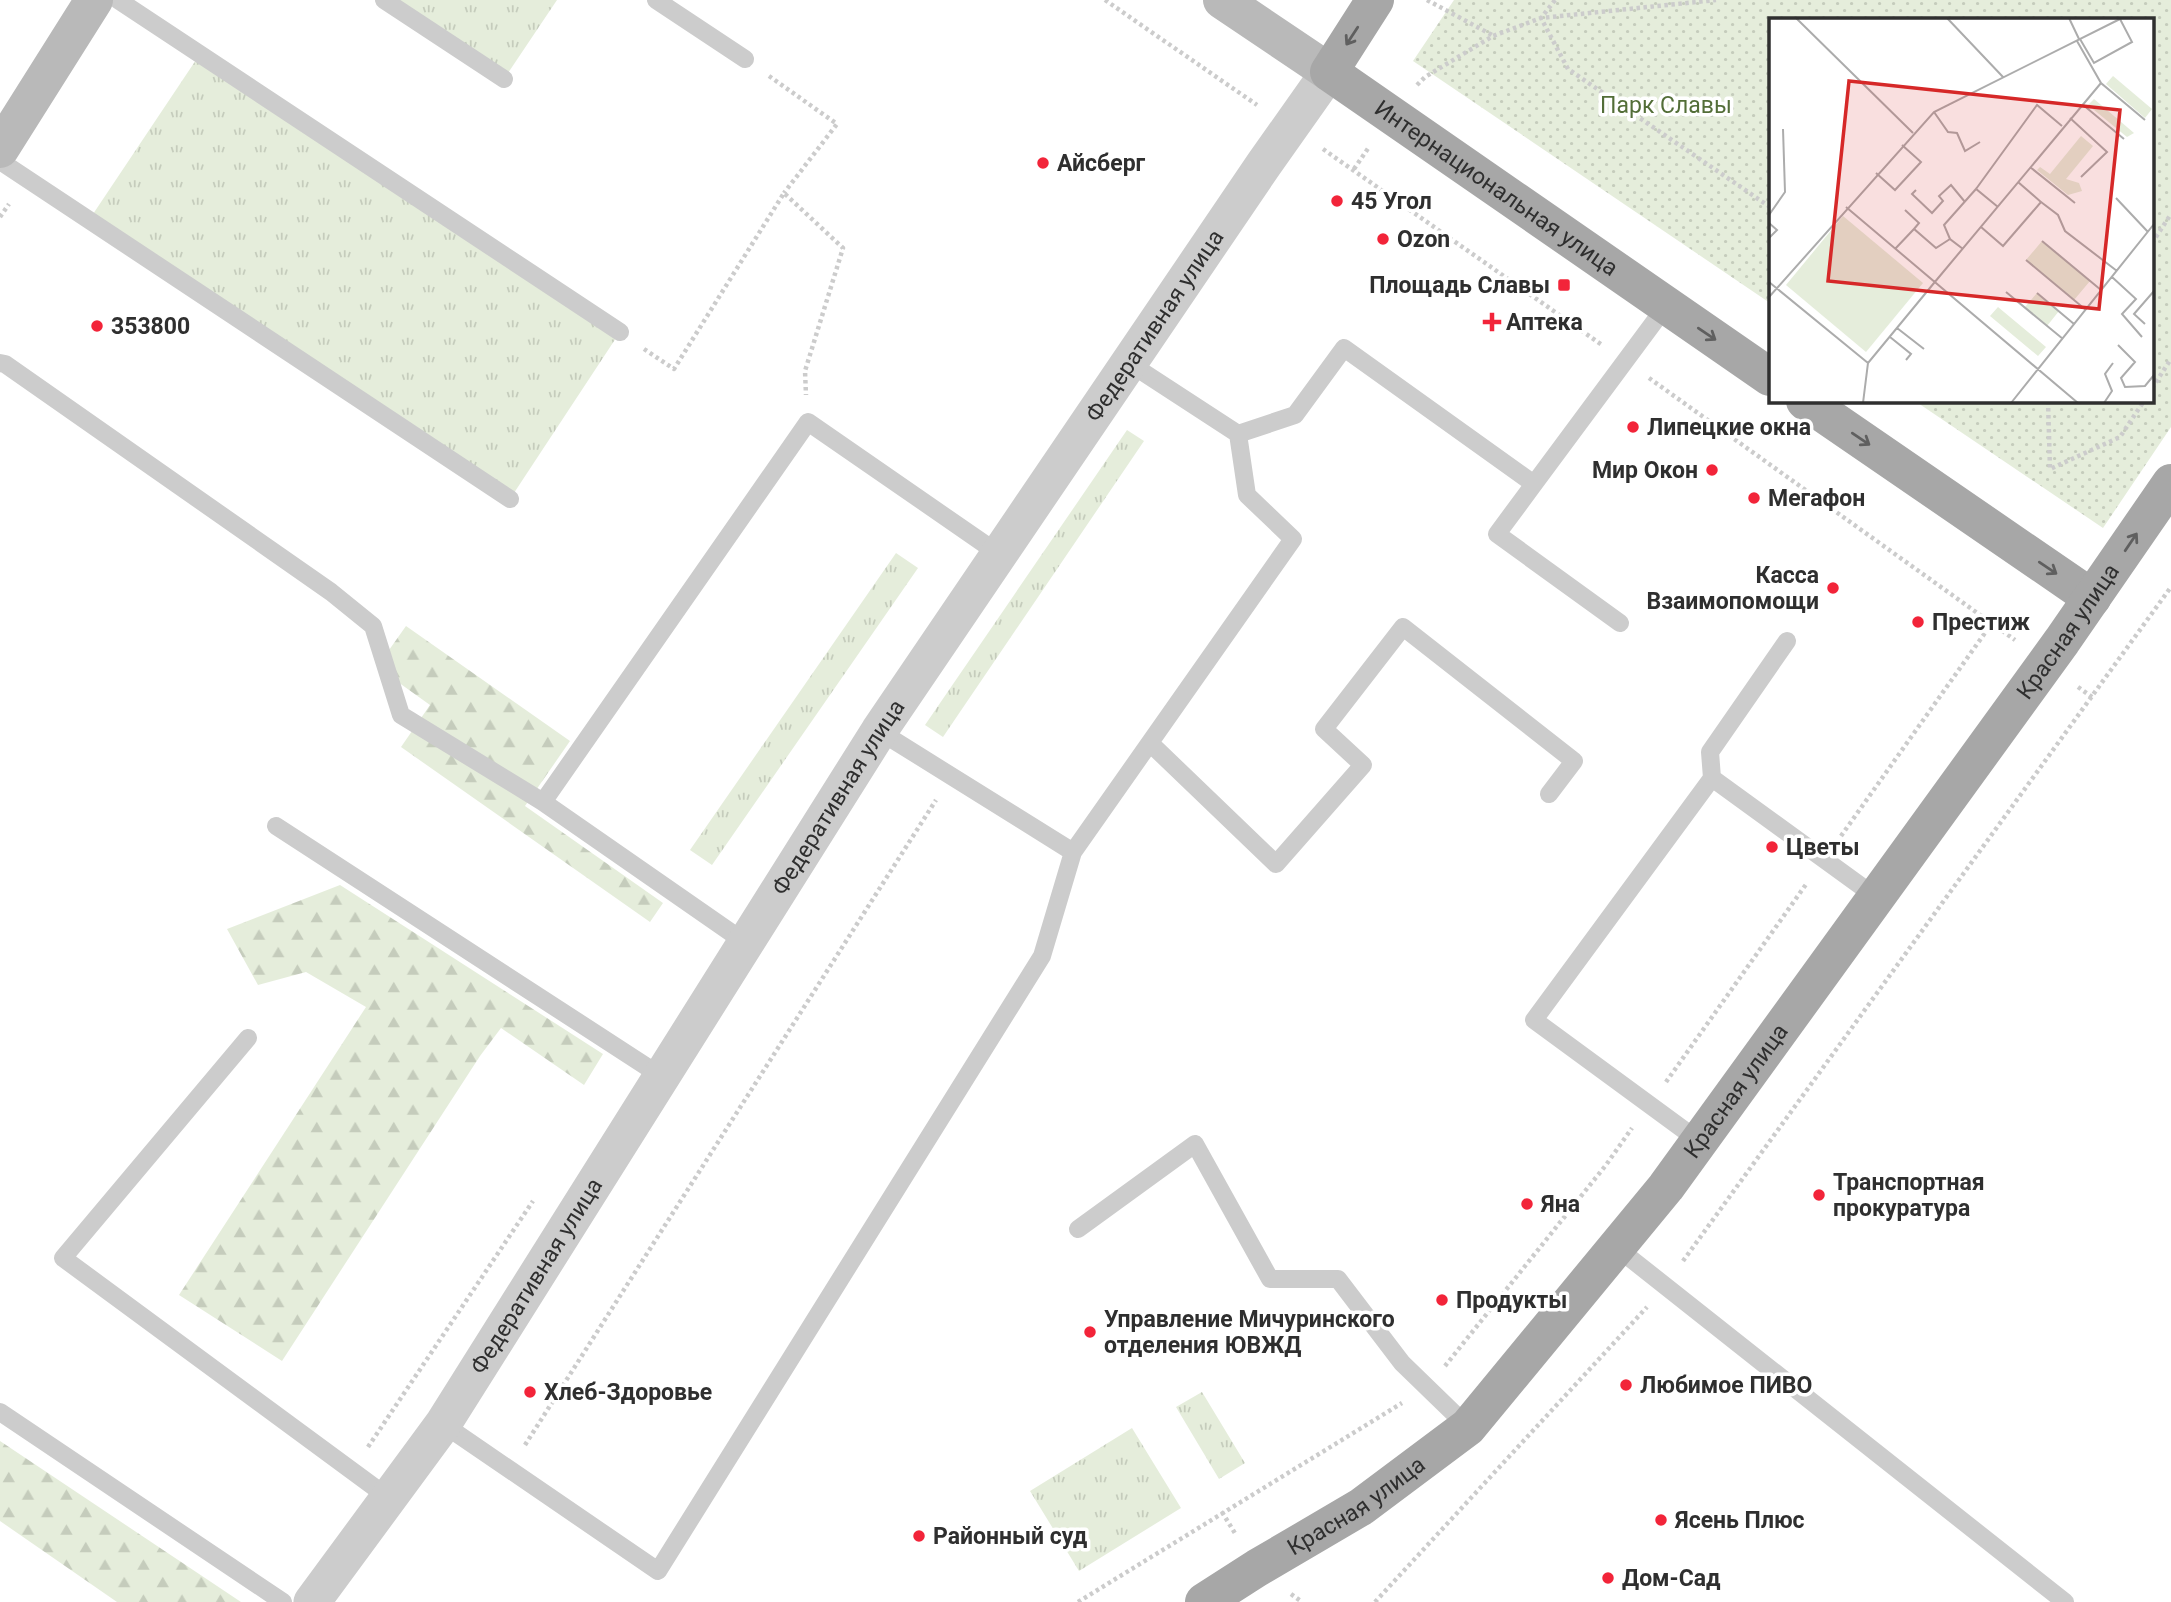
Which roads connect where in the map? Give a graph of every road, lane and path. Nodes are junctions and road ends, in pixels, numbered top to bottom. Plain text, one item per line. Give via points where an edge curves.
1 (94, 0) edge
2 (118, 0) edge
3 (384, 0) edge
4 (656, 0) edge
5 (1222, 0) edge
6 (1376, 0) edge
7 (1427, 0) edge
8 (1555, 0) edge
9 (1716, 0) edge
10 (1541, 18) junction
11 (1493, 36) junction
12 (745, 59) joint
13 (1329, 72) junction
14 (504, 79) dead end
15 (1390, 115) junction
16 (0, 149) edge
17 (0, 161) edge
18 (784, 193) junction
19 (1769, 206) edge
20 (2171, 214) edge
21 (2154, 240) edge
22 (1666, 306) junction
23 (620, 332) joint
24 (2171, 359) edge
25 (0, 363) edge
26 (1129, 363) junction
27 (1769, 376) edge
28 (2154, 385) edge
29 (1805, 402) edge
30 (2048, 402) edge
31 (2143, 402) edge
32 (808, 422) junction
33 (1238, 434) junction
34 (2171, 483) edge
35 (1534, 484) junction
36 (510, 499) dead end
37 (999, 554) junction
38 (2171, 587) edge
39 (2092, 598) junction
40 (1620, 623) dead end
41 (1992, 623) dead end
42 (1787, 641) dead end
43 (879, 731) junction
44 (1150, 743) junction
45 (951, 776) junction
46 (1712, 778) junction
47 (1549, 794) dead end
48 (543, 802) junction
49 (276, 826) dead end
50 (1073, 852) junction
51 (1824, 860) junction
52 (1876, 897) junction
53 (746, 943) junction
54 (248, 1038) dead end
55 (661, 1076) junction
56 (1650, 1104) junction
57 (1699, 1140) junction
58 (538, 1194) dead end
59 (1078, 1229) dead end
60 (1616, 1247) junction
61 (1665, 1285) junction
62 (1427, 1388) junction
63 (0, 1412) edge
64 (443, 1424) junction
65 (1468, 1427) junction
66 (510, 1469) junction
67 (352, 1471) junction
68 (389, 1498) junction
69 (283, 1602) edge
70 (312, 1602) edge
71 (1078, 1602) edge
72 (1204, 1602) edge
73 (1375, 1602) edge
74 (2065, 1602) edge

1 - 16 street
2 - 23 lane
3 - 14 lane
4 - 12 lane
5 - 13 street, Интернациональная улица
6 -> 13 main road, Федеративная улица
7 - 11 path
8 - 10 path
9 - 10 path
10 - 11 path
10 - 19 path via 1568,69
11 - 15 path via 1424,77
12 - 18 path via 837,124
13 - 15 main road, Интернациональная улица
13 - 26 street, Федеративная улица
15 - 22 main road, Интернациональная улица
17 - 36 lane
18 - 23 path via 674,369
18 - 32 path via 843,248 805,371
20 - 21 path
22 -> 27 main road, Интернациональная улица
22 - 35 lane
24 - 28 path
25 - 48 lane via 331,592 373,626 401,715
26 - 33 lane
26 - 37 street, Федеративная улица
29 -> 39 main road
30 - 31 path via 2050,469 2120,437
32 - 37 lane
32 - 48 lane
33 - 35 lane via 1295,415 1344,348
33 - 44 lane via 1247,495 1293,539
39 -> 34 main road, Красная улица
35 - 40 lane via 1497,534
37 - 43 street, Федеративная улица
38 - 61 path
39 - 52 main road, Красная улица
41 - 51 path
42 - 46 lane via 1710,752
43 - 45 lane
43 - 53 street, Федеративная улица
44 - 47 lane via 1276,864 1363,765 1324,729 1403,627 1574,761
44 - 50 lane
45 - 50 lane
45 - 66 path
46 - 51 lane
46 - 56 lane via 1534,1020
48 - 53 lane
49 - 55 lane
50 - 66 lane via 1042,956 659,1571
51 - 52 lane
51 - 56 path
52 - 57 main road, Красная улица
53 - 55 street, Федеративная улица
54 - 67 lane via 63,1258
55 - 64 street, Федеративная улица
56 - 57 lane
56 - 62 path via 1606,1166
57 - 60 main road, Красная улица
58 - 67 path
59 - 62 lane via 1195,1144 1269,1279 1338,1279 1402,1363
60 - 61 lane
60 - 65 main road, Красная улица
61 - 73 path
61 - 74 lane
62 - 65 lane
62 - 71 path
63 - 69 lane
64 - 66 lane
64 - 68 street, Федеративная улица
65 - 72 main road, Красная улица via 1361,1507
67 - 68 lane
68 - 70 street, Федеративная улица

